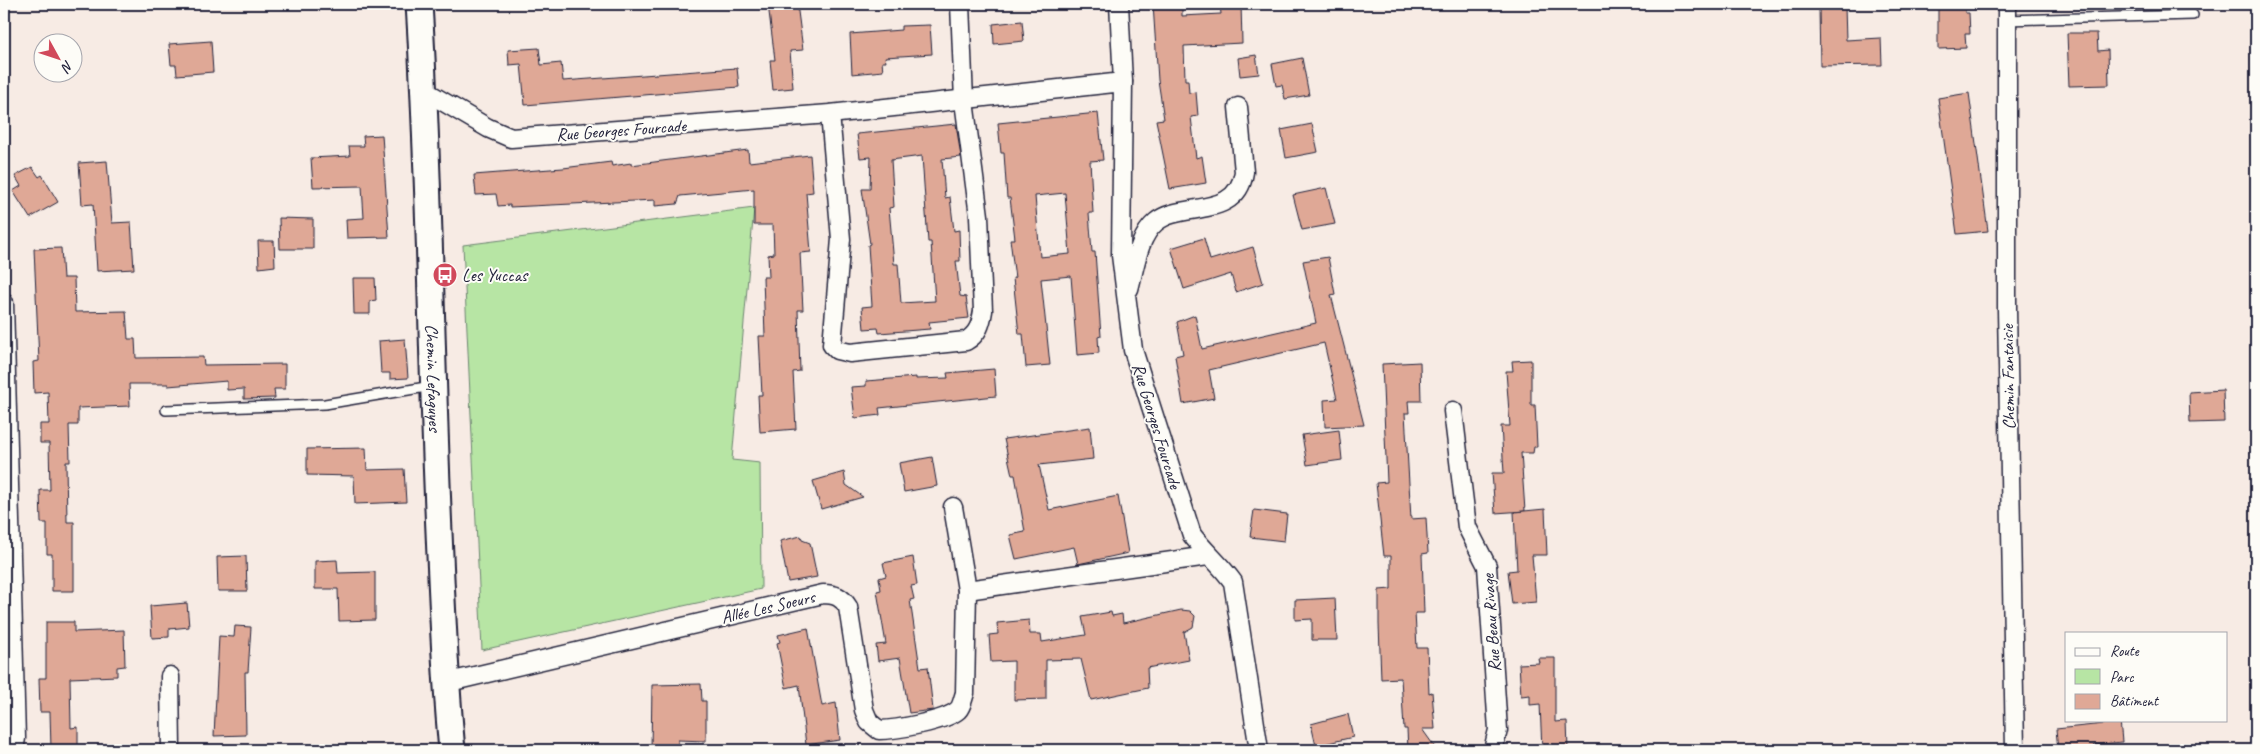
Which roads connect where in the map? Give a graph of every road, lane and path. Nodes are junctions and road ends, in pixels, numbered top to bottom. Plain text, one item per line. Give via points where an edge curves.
1 (419, 4) edge
2 (960, 4) edge
3 (1119, 4) edge
4 (2006, 12) edge
5 (2193, 15) dead end
6 (1123, 82) junction
7 (425, 91) junction
8 (964, 100) junction
9 (1238, 107) dead end
10 (830, 114) junction
11 (1126, 296) junction
12 (4, 303) edge
13 (432, 386) junction
14 (166, 410) dead end
15 (1454, 411) dead end
16 (954, 507) dead end
17 (1208, 556) junction
18 (967, 590) junction
19 (170, 676) dead end
20 (445, 683) junction
21 (14, 750) edge
22 (171, 750) edge
23 (452, 750) edge
24 (1259, 750) edge
25 (1493, 750) edge
26 (2015, 750) edge

1 - 7 main road, Chemin Lefaguyes
2 - 8 street
3 - 6 street, Rue Georges Fourcade
4 - 5 lane
4 - 26 street, Chemin Fantaisie via 2007,309
6 - 8 street, Rue Georges Fourcade
6 - 11 street, Rue Georges Fourcade via 1121,255
7 - 10 street, Rue Georges Fourcade via 511,138
7 - 13 main road, Chemin Lefaguyes
8 - 10 street, Rue Georges Fourcade
8 - 10 street via 979,216 984,311 980,325 974,336 966,341 850,354 832,345 841,239
9 - 11 street via 1243,180 1230,196 1210,208 1169,214 1156,222 1144,236
11 - 17 street, Rue Georges Fourcade via 1133,350 1192,535
12 - 21 street
13 - 14 lane via 325,404
13 - 20 main road, Chemin Lefaguyes
15 - 25 street, Rue Beau Rivage via 1467,526 1487,566 1498,730
16 - 18 street, Allée Les Soeurs
17 - 18 street
17 - 24 street, Rue Georges Fourcade via 1220,564 1233,582
18 - 20 street, Allée Les Soeurs via 965,693 960,709 951,715 895,730 878,730 869,722 864,710 848,607 844,600 833,594
19 - 22 street
20 - 23 main road, Chemin Lefaguyes

